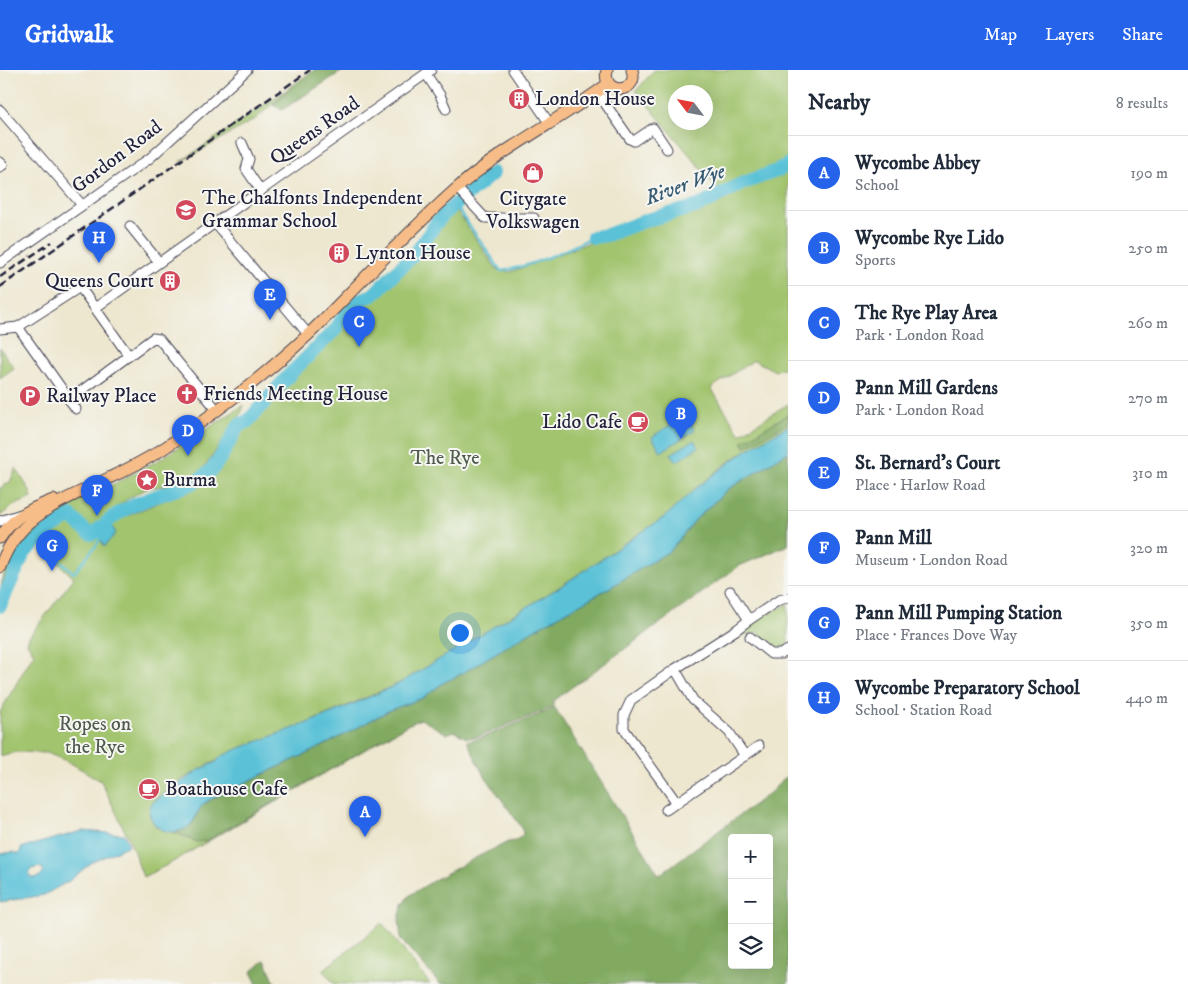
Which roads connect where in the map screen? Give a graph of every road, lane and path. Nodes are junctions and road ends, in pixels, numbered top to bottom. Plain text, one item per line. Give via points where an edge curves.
1 (248, 70) edge
2 (513, 70) edge
3 (607, 70) edge
4 (632, 70) edge
5 (429, 72) edge
6 (608, 84) junction
7 (597, 92) junction
8 (446, 109) dead end
9 (0, 110) edge
10 (550, 124) junction
11 (242, 143) dead end
12 (667, 149) dead end
13 (0, 162) edge
14 (0, 168) edge
15 (457, 188) junction
16 (260, 191) junction
17 (82, 205) junction
18 (534, 218) dead end
19 (215, 223) junction
20 (130, 226) dead end
21 (159, 262) junction
22 (0, 263) edge
23 (95, 308) junction
24 (18, 327) junction
25 (0, 329) edge
26 (308, 334) junction
27 (129, 356) junction
28 (69, 400) junction
29 (76, 409) dead end
30 (217, 410) junction
31 (67, 497) junction
32 (22, 514) junction
33 (0, 521) edge
34 (0, 538) edge
35 (0, 567) edge
36 (730, 591) dead end
37 (788, 598) edge
38 (749, 620) junction
39 (750, 638) dead end
40 (788, 650) edge
41 (675, 669) junction
42 (759, 746) dead end
43 (745, 756) junction
44 (677, 803) junction
45 (666, 810) dead end

1 - 17 street, Gordon Road via 150,158
2 - 10 street
3 - 6 main road
4 - 6 main road via 632,80 625,88 616,89
5 - 8 street
5 - 16 street, Queens Road
6 - 7 main road
7 - 10 main road
7 - 12 street via 630,139 634,140 653,128
9 - 17 street
10 - 15 main road
11 - 16 street via 249,159 246,169
13 - 14 street via 3,165
15 - 18 street via 486,218
15 - 26 main road
16 - 19 street, Queens Road
17 - 22 street, Gordon Road
19 - 21 street, Queens Road
19 - 26 street
20 - 21 street
21 - 23 street, Queens Road
23 - 24 street via 80,287
23 - 27 street
24 - 25 street
24 - 28 street
26 - 30 main road
27 - 28 street
27 - 30 street via 154,338 159,339
28 - 29 street
30 - 31 main road via 159,452
31 - 32 main road
31 - 35 main road via 34,519 13,541
32 - 33 street
32 - 34 main road
36 - 38 street
37 - 38 street via 779,600
38 - 41 street
39 - 40 street via 771,654
41 - 43 street via 693,700 729,732
41 - 44 street via 631,700 624,715 624,729
42 - 43 street
43 - 44 street
44 - 45 street

